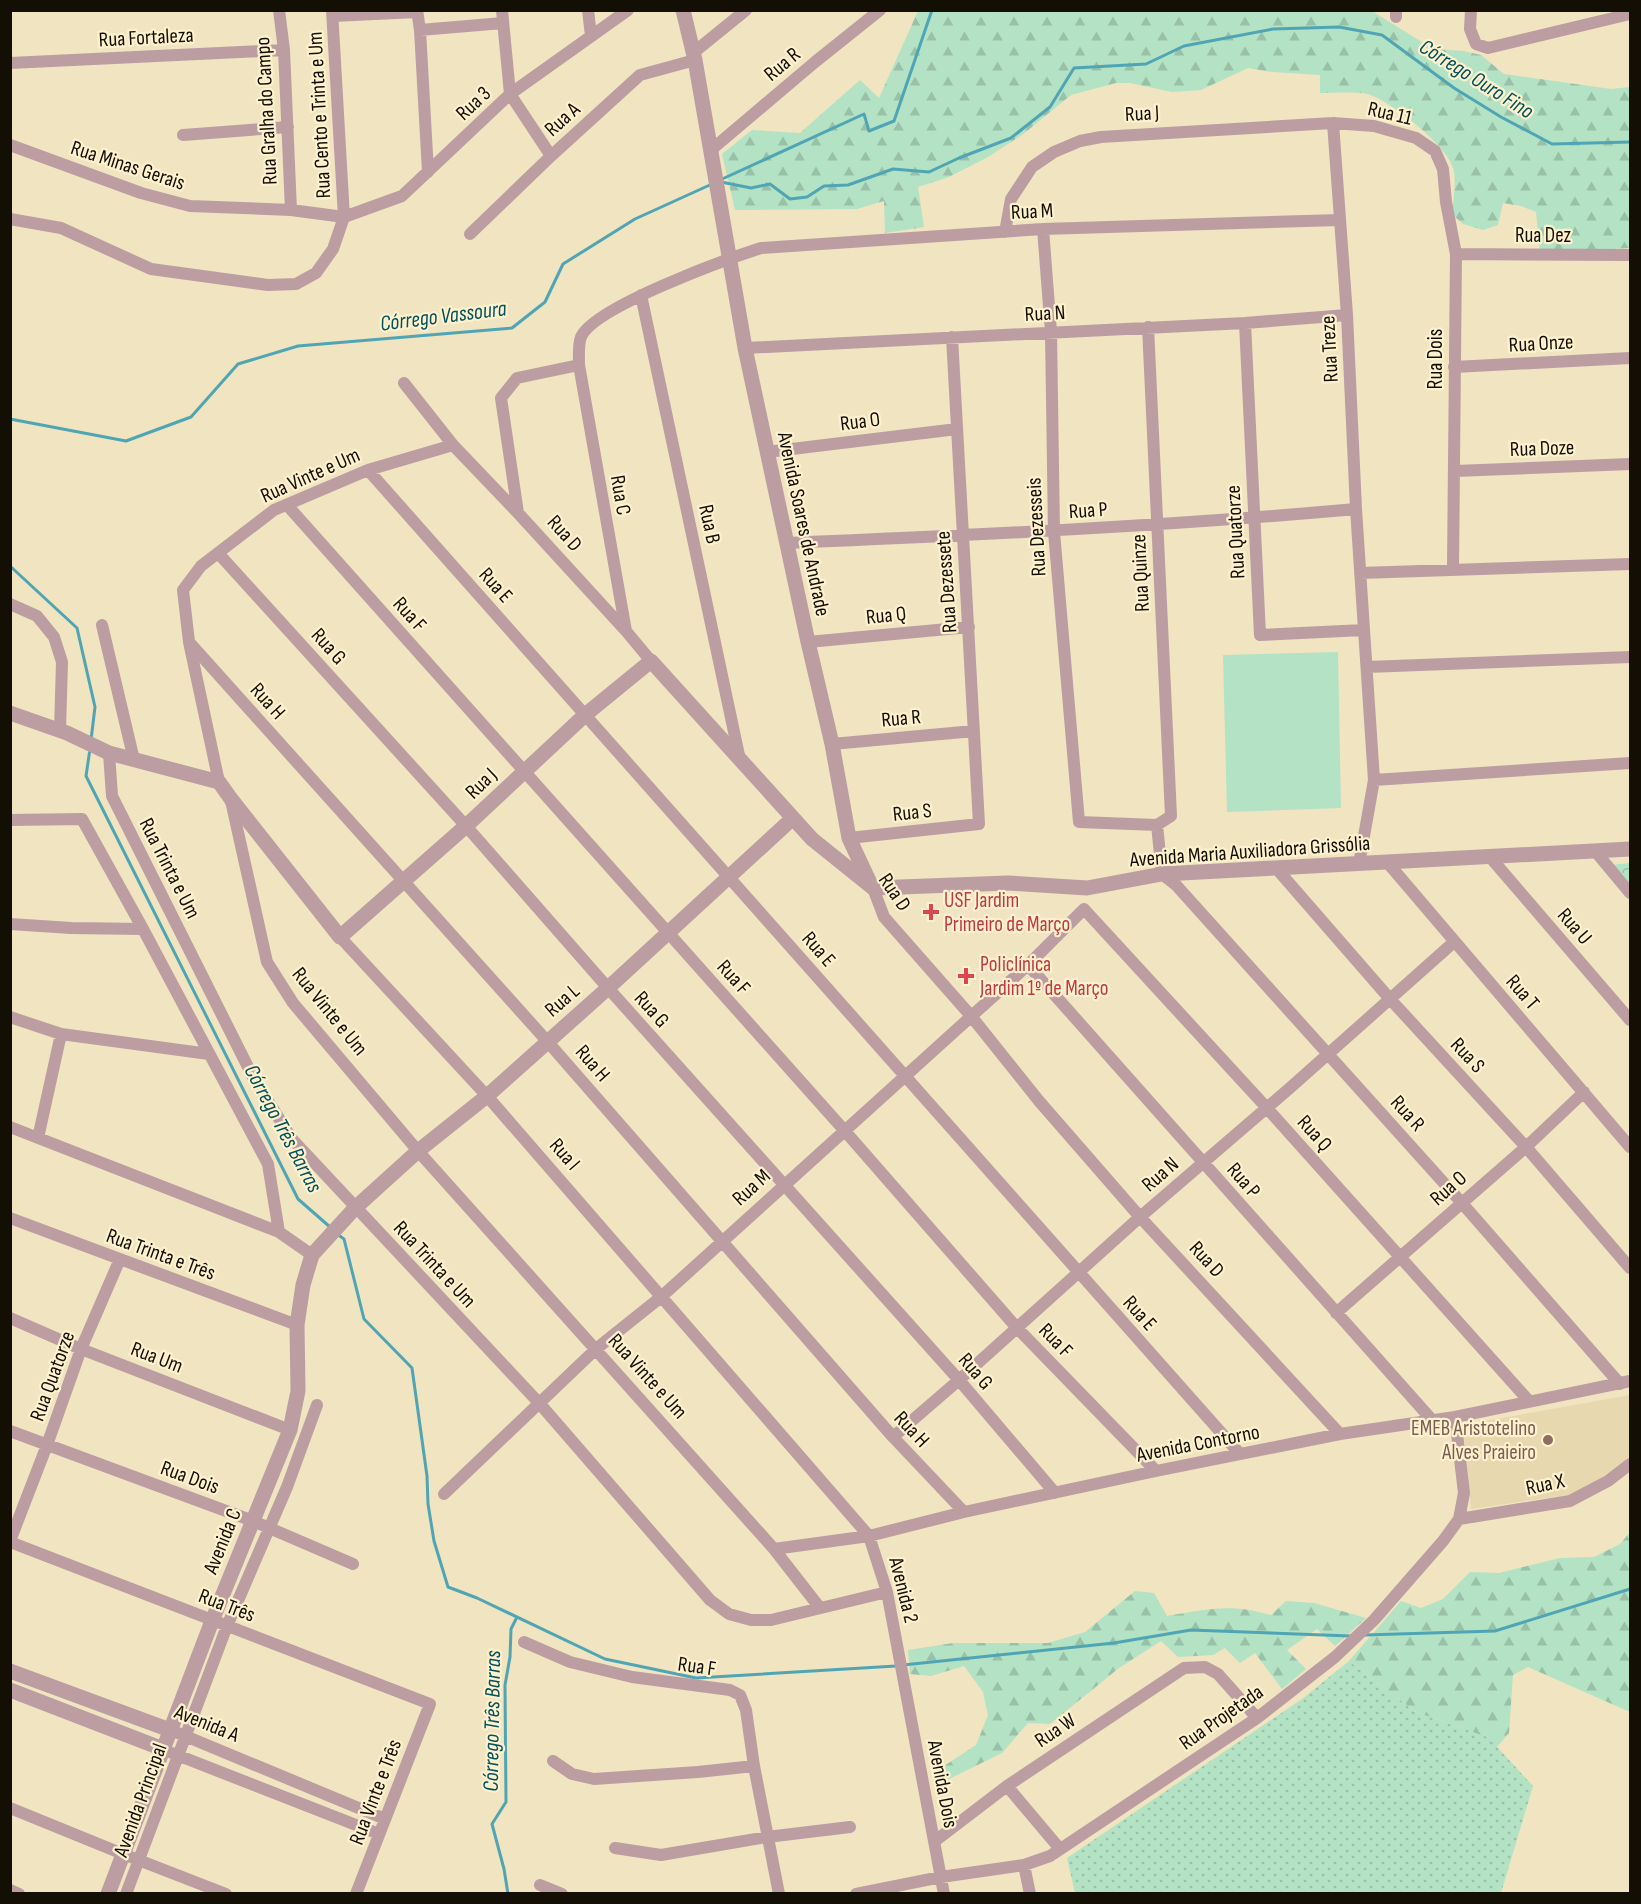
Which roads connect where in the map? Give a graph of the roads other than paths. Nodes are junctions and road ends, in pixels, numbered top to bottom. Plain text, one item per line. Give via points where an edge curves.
1 (279, 10) edge
2 (588, 10) edge
3 (628, 10) edge
4 (683, 10) edge
5 (746, 10) edge
6 (880, 10) edge
7 (1472, 10) edge
8 (417, 11) edge
9 (333, 13) edge
10 (1630, 14) edge
11 (503, 17) edge
12 (420, 30) junction
13 (591, 36) junction
14 (284, 50) junction
15 (694, 57) junction
16 (10, 63) edge
17 (510, 94) junction
18 (1333, 123) junction
19 (288, 127) junction
20 (183, 135) dead end
21 (10, 145) edge
22 (1435, 151) joint
23 (551, 156) junction
24 (712, 157) junction
25 (428, 172) junction
26 (291, 210) junction
27 (344, 217) junction
28 (10, 219) edge
29 (1340, 220) junction
30 (1044, 229) junction
31 (1005, 232) junction
32 (470, 234) dead end
33 (1456, 254) junction
34 (1630, 255) edge
35 (729, 258) junction
36 (641, 295) junction
37 (1347, 315) junction
38 (1245, 323) junction
39 (1148, 327) junction
40 (1051, 332) junction
41 (952, 337) junction
42 (745, 348) junction
43 (1630, 358) edge
44 (579, 365) junction
45 (1454, 367) junction
46 (404, 383) dead end
47 (957, 429) junction
48 (453, 445) junction
49 (767, 452) junction
50 (1630, 464) edge
51 (368, 470) junction
52 (1455, 471) junction
53 (287, 505) junction
54 (1356, 509) junction
55 (518, 513) junction
56 (1253, 518) junction
57 (1157, 524) junction
58 (1054, 532) junction
59 (962, 535) junction
60 (787, 543) junction
61 (218, 553) junction
62 (1630, 564) edge
63 (1453, 569) junction
64 (1360, 573) junction
65 (10, 604) edge
66 (102, 625) dead end
67 (969, 627) junction
68 (1364, 630) junction
69 (626, 631) junction
70 (189, 642) junction
71 (808, 642) junction
72 (1630, 657) edge
73 (651, 661) junction
74 (1367, 667) junction
75 (10, 713) edge
76 (585, 715) junction
77 (974, 731) junction
78 (64, 732) junction
79 (832, 744) junction
80 (103, 750) junction
81 (134, 760) junction
82 (741, 761) junction
83 (1630, 763) edge
84 (524, 771) junction
85 (1374, 780) junction
86 (219, 782) junction
87 (231, 799) junction
88 (793, 818) junction
89 (10, 820) edge
90 (979, 824) joint
91 (1157, 825) junction
92 (466, 826) junction
93 (849, 838) junction
94 (1630, 849) edge
95 (1595, 851) junction
96 (1490, 857) junction
97 (1386, 862) junction
98 (1359, 864) junction
99 (1276, 868) junction
100 (1162, 874) junction
101 (729, 876) junction
102 (403, 880) junction
103 (873, 888) junction
104 (1087, 888) junction
105 (1630, 893) edge
106 (1084, 909) junction
107 (10, 924) edge
108 (143, 929) junction
109 (668, 932) junction
110 (340, 936) junction
111 (1454, 942) junction
112 (1029, 964) junction
113 (608, 988) junction
114 (1389, 999) junction
115 (971, 1016) junction
116 (10, 1017) edge
117 (1630, 1020) edge
118 (61, 1034) junction
119 (548, 1041) junction
120 (209, 1054) junction
121 (1328, 1054) junction
122 (905, 1075) junction
123 (1584, 1092) junction
124 (487, 1096) junction
125 (1266, 1107) junction
126 (10, 1127) edge
127 (844, 1130) junction
128 (38, 1138) junction
129 (1526, 1147) junction
130 (1630, 1147) edge
131 (418, 1150) junction
132 (1202, 1162) junction
133 (784, 1185) junction
134 (1461, 1202) junction
135 (355, 1208) junction
136 (1140, 1217) junction
137 (10, 1218) edge
138 (279, 1232) junction
139 (721, 1240) junction
140 (312, 1255) junction
141 (1399, 1257) junction
142 (120, 1259) junction
143 (1630, 1268) edge
144 (1078, 1272) junction
145 (661, 1297) junction
146 (1336, 1313) junction
147 (10, 1318) edge
148 (297, 1325) junction
149 (1017, 1328) junction
150 (81, 1349) junction
151 (596, 1349) junction
152 (959, 1380) junction
153 (1625, 1382) edge
154 (1529, 1401) junction
155 (540, 1404) junction
156 (317, 1405) dead end
157 (1455, 1417) junction
158 (1432, 1420) junction
159 (290, 1430) junction
160 (10, 1431) edge
161 (1340, 1434) junction
162 (893, 1437) junction
163 (47, 1445) junction
164 (1240, 1454) junction
165 (1630, 1464) edge
166 (1156, 1471) junction
167 (1055, 1492) junction
168 (444, 1494) dead end
169 (964, 1512) junction
170 (1459, 1519) junction
171 (253, 1521) junction
172 (268, 1528) junction
173 (869, 1536) junction
174 (10, 1541) edge
175 (774, 1549) junction
176 (353, 1564) dead end
177 (887, 1592) junction
178 (820, 1608) junction
179 (212, 1621) junction
180 (227, 1626) junction
181 (524, 1642) dead end
182 (10, 1671) edge
183 (903, 1682) joint
184 (10, 1690) edge
185 (430, 1704) joint
186 (1257, 1718) junction
187 (170, 1730) junction
188 (185, 1736) junction
189 (163, 1749) junction
190 (178, 1755) junction
191 (553, 1761) dead end
192 (754, 1766) junction
193 (1007, 1786) junction
194 (10, 1808) edge
195 (385, 1819) junction
196 (850, 1827) dead end
197 (379, 1834) junction
198 (767, 1837) junction
199 (935, 1841) junction
200 (615, 1848) dead end
201 (1060, 1849) junction
202 (123, 1854) junction
203 (138, 1860) junction
204 (1024, 1865) junction
205 (941, 1876) junction
206 (540, 1885) dead end
207 (10, 1890) edge
208 (19, 1893) edge
209 (108, 1893) edge
210 (126, 1893) edge
211 (226, 1893) edge
212 (356, 1893) edge
213 (562, 1893) edge
214 (779, 1893) edge
215 (856, 1893) edge
216 (944, 1893) edge
217 (1030, 1893) edge

1 - 14 street, Rua Gralha do Campo
2 - 13 street
3 - 13 street, Rua 3
4 - 15 street, Avenida Soares de Andrade
5 - 15 street
6 - 24 street, Rua R via 815,62
7 - 10 street via 1470,29 1476,44 1488,48
8 - 9 street
8 - 12 street
9 - 27 street, Rua Cento e Trinta e Um
11 - 12 street
11 - 17 street
12 - 25 street
13 - 17 street, Rua 3
14 - 16 street, Rua Fortaleza
14 - 19 street, Rua Gralha do Campo
15 - 23 street, Rua A via 640,75
15 - 24 street, Avenida Soares de Andrade
17 - 23 street
17 - 25 street, Rua 3
18 - 22 street, Rua 11 via 1374,126 1416,138
18 - 29 street, Rua Treze
18 - 31 street, Rua J via 1080,141 1032,167 1011,199
19 - 20 street
19 - 26 street, Rua Gralha do Campo
21 - 26 street, Rua Minas Gerais via 141,193 190,206
22 - 33 street, Rua Dois via 1443,169
23 - 32 street, Rua A
24 - 35 street, Avenida Soares de Andrade
25 - 27 street, Rua 3 via 402,196
26 - 27 street, Rua Minas Gerais
27 - 28 street via 333,249 316,273 296,284 268,285 151,269 61,228
29 - 30 street, Rua M
29 - 37 street, Rua Treze
30 - 31 street, Rua M
30 - 40 street, Rua Dezesseis
31 - 35 street, Rua M via 761,248
33 - 34 street, Rua Dez
33 - 45 street, Rua Dois
35 - 36 street
35 - 42 street, Avenida Soares de Andrade
36 - 44 street via 595,322 581,337
36 - 82 street, Rua B
37 - 38 street, Rua N
37 - 54 street, Rua Treze
38 - 39 street, Rua N
38 - 56 street, Rua Quatorze
39 - 40 street, Rua N
39 - 57 street, Rua Quinze
40 - 41 street, Rua N
40 - 58 street, Rua Dezesseis
41 - 42 street, Rua N
41 - 47 street, Rua Dezessete
42 - 49 street, Avenida Soares de Andrade
43 - 45 street, Rua Onze
44 - 55 street via 517,378 501,398
44 - 69 street, Rua C
45 - 52 street, Rua Dois
46 - 48 street, Rua D
47 - 49 street, Rua O
47 - 59 street, Rua Dezessete
48 - 51 street, Rua Vinte e Um
48 - 55 street, Rua D
49 - 60 street, Avenida Soares de Andrade
50 - 52 street, Rua Doze
51 - 53 street, Rua Vinte e Um
51 - 76 street, Rua E
52 - 63 street, Rua Dois
53 - 61 street, Rua Vinte e Um via 273,510
53 - 84 street, Rua F
54 - 56 street, Rua P
54 - 64 street, Rua Treze
55 - 69 street, Rua D
56 - 57 street, Rua P
56 - 68 street, Rua Quatorze via 1260,635
57 - 58 street, Rua P
57 - 91 street, Rua Quinze via 1171,816
58 - 59 street, Rua P
58 - 91 street, Rua Dezesseis via 1079,822
59 - 60 street, Rua P
59 - 67 street, Rua Dezessete
60 - 71 street, Avenida Soares de Andrade
61 - 70 street, Rua Vinte e Um via 201,566 183,590
61 - 92 street, Rua G
62 - 63 street
63 - 64 street
64 - 68 street, Rua Treze
65 - 78 street via 37,615 54,637 62,662
66 - 81 street
67 - 71 street, Rua Q
67 - 77 street, Rua Dezessete
68 - 74 street, Rua Treze
69 - 73 street, Rua D
70 - 86 street, Rua Vinte e Um
70 - 102 street, Rua H
71 - 79 street, Avenida Soares de Andrade
72 - 74 street
73 - 76 street, Rua J
73 - 82 street, Rua D
74 - 85 street, Rua Treze
75 - 78 street
76 - 84 street, Rua J
76 - 101 street, Rua E
77 - 79 street, Rua R
77 - 90 street, Rua Dezessete
78 - 80 street
79 - 93 street, Avenida Soares de Andrade
80 - 81 street
80 - 135 street, Rua Trinta e Um via 112,796 254,1079 292,1139
81 - 86 street
82 - 88 street, Rua D
83 - 85 street
84 - 92 street, Rua J
84 - 109 street, Rua F
85 - 98 street, Rua Treze
86 - 87 street, Rua Vinte e Um
87 - 110 street, Rua I
87 - 131 street, Rua Vinte e Um via 267,962 293,1003
88 - 101 street, Rua L
88 - 103 street, Rua D via 812,839
89 - 108 street via 82,819
90 - 93 street, Rua S
91 - 100 street
92 - 102 street, Rua J
92 - 113 street, Rua G
93 - 103 street, Avenida Soares de Andrade
94 - 95 street, Avenida Maria Auxiliadora Grissólia
95 - 96 street, Avenida Maria Auxiliadora Grissólia
95 - 105 street
96 - 97 street, Avenida Maria Auxiliadora Grissólia
96 - 117 street, Rua U
97 - 98 street, Avenida Maria Auxiliadora Grissólia
97 - 111 street, Rua T
98 - 99 street, Avenida Maria Auxiliadora Grissólia
99 - 100 street, Avenida Maria Auxiliadora Grissólia
99 - 114 street, Rua S
100 - 104 street, Avenida Maria Auxiliadora Grissólia
100 - 121 street, Rua R
101 - 109 street, Rua L
101 - 122 street, Rua E
102 - 110 street, Rua J
102 - 119 street, Rua H
103 - 104 street, Avenida Maria Auxiliadora Grissólia via 1008,883
103 - 115 street, Rua D via 884,916
104 - 106 street
106 - 112 street, Rua M
106 - 125 street, Rua Q
107 - 108 street
108 - 120 street
109 - 113 street, Rua L
109 - 127 street, Rua F
110 - 124 street, Rua I
111 - 114 street, Rua N
111 - 123 street, Rua T
112 - 115 street, Rua M
112 - 132 street, Rua P
113 - 119 street, Rua L
113 - 133 street, Rua G
114 - 121 street, Rua N
114 - 129 street, Rua S
115 - 122 street, Rua M
115 - 136 street, Rua D
116 - 118 street
118 - 120 street
118 - 128 street
119 - 124 street, Rua L
119 - 139 street, Rua H
120 - 138 street via 268,1164
121 - 125 street, Rua N
121 - 134 street, Rua R
122 - 127 street, Rua M
122 - 144 street, Rua E
123 - 129 street, Rua O
123 - 130 street, Rua T
124 - 131 street, Rua L
124 - 145 street, Rua I
125 - 132 street, Rua N
125 - 141 street, Rua Q
126 - 128 street
127 - 133 street, Rua M
127 - 149 street, Rua F
128 - 138 street
129 - 134 street, Rua O
129 - 143 street, Rua S
131 - 135 street, Rua L
131 - 151 street, Rua Vinte e Um
132 - 136 street, Rua N
132 - 146 street, Rua P
133 - 139 street, Rua M
133 - 152 street, Rua G
134 - 141 street, Rua O
134 - 153 street, Rua R
135 - 140 street, Avenida C
135 - 155 street, Rua Trinta e Um
136 - 144 street, Rua N
136 - 161 street, Rua D
137 - 142 street, Rua Trinta e Três
138 - 140 street
139 - 145 street, Rua M
139 - 162 street, Rua H
140 - 148 street, Avenida C
141 - 146 street, Rua O
141 - 154 street, Rua Q
142 - 148 street, Rua Trinta e Três
142 - 150 street, Rua Quatorze
144 - 149 street, Rua N
144 - 164 street, Rua E
145 - 151 street, Rua M
145 - 173 street, Rua I
146 - 158 street, Rua P
147 - 150 street, Rua Um
148 - 159 street, Avenida C via 298,1390
149 - 152 street, Rua N
149 - 166 street, Rua F
150 - 159 street, Rua Um
150 - 163 street, Rua Quatorze
151 - 155 street, Rua M
151 - 175 street, Rua Vinte e Um
152 - 162 street, Rua N
152 - 167 street, Rua G
153 - 154 street, Avenida Contorno
154 - 157 street, Avenida Contorno
155 - 168 street, Rua M
155 - 178 street, Rua Trinta e Um via 710,1600 729,1614 771,1620
156 - 172 street, Avenida Principal
157 - 158 street, Avenida Contorno
157 - 170 street, Rua Projetada via 1464,1493
158 - 161 street, Avenida Contorno
159 - 171 street, Avenida C
160 - 163 street, Rua Dois
161 - 164 street, Avenida Contorno
162 - 169 street, Rua H
163 - 171 street, Rua Dois
163 - 174 street, Rua Quatorze
164 - 166 street, Avenida Contorno
165 - 170 street, Rua X via 1570,1501
166 - 167 street, Avenida Contorno
167 - 169 street, Avenida Contorno
169 - 173 street, Avenida Contorno
170 - 186 street, Rua Projetada via 1374,1620
171 - 172 street, Rua Dois
171 - 179 street, Avenida C
172 - 176 street, Rua Dois
172 - 180 street, Avenida Principal
173 - 175 street, Avenida Contorno
173 - 177 street, Avenida 2
174 - 179 street, Rua Três
175 - 178 street, Rua Vinte e Um
177 - 178 street, Rua Trinta e Um
177 - 183 street, Avenida 2
179 - 180 street, Rua Três
179 - 187 street, Avenida C
180 - 185 street, Rua Três
180 - 188 street, Avenida Principal
181 - 192 street, Rua F via 570,1662 632,1677 730,1690 740,1695
182 - 187 street, Avenida A
183 - 199 street, Avenida Dois
184 - 189 street, Avenida A
185 - 195 street, Rua Vinte e Três
186 - 193 street, Rua W via 1218,1674 1205,1667 1184,1668
186 - 201 street, Rua Projetada
187 - 188 street, Avenida A
187 - 189 street, Avenida C
188 - 190 street, Avenida Principal
188 - 195 street, Avenida A
189 - 190 street, Avenida A
189 - 202 street, Avenida C
190 - 197 street, Avenida A
190 - 203 street, Avenida Principal
191 - 192 street via 572,1774 594,1779
192 - 198 street, Rua F
193 - 199 street, Rua W
193 - 201 street
194 - 202 street
195 - 197 street, Rua Vinte e Três
196 - 198 street
197 - 212 street, Rua Vinte e Três
198 - 200 street via 661,1855
198 - 214 street, Rua F
199 - 205 street, Avenida Dois
201 - 204 street, Rua Projetada
202 - 203 street
202 - 209 street, Avenida C
203 - 210 street, Avenida Principal
203 - 211 street
204 - 205 street, Rua Projetada
204 - 217 street
205 - 215 street, Rua Projetada
205 - 216 street, Avenida Dois
206 - 213 street
207 - 208 street

